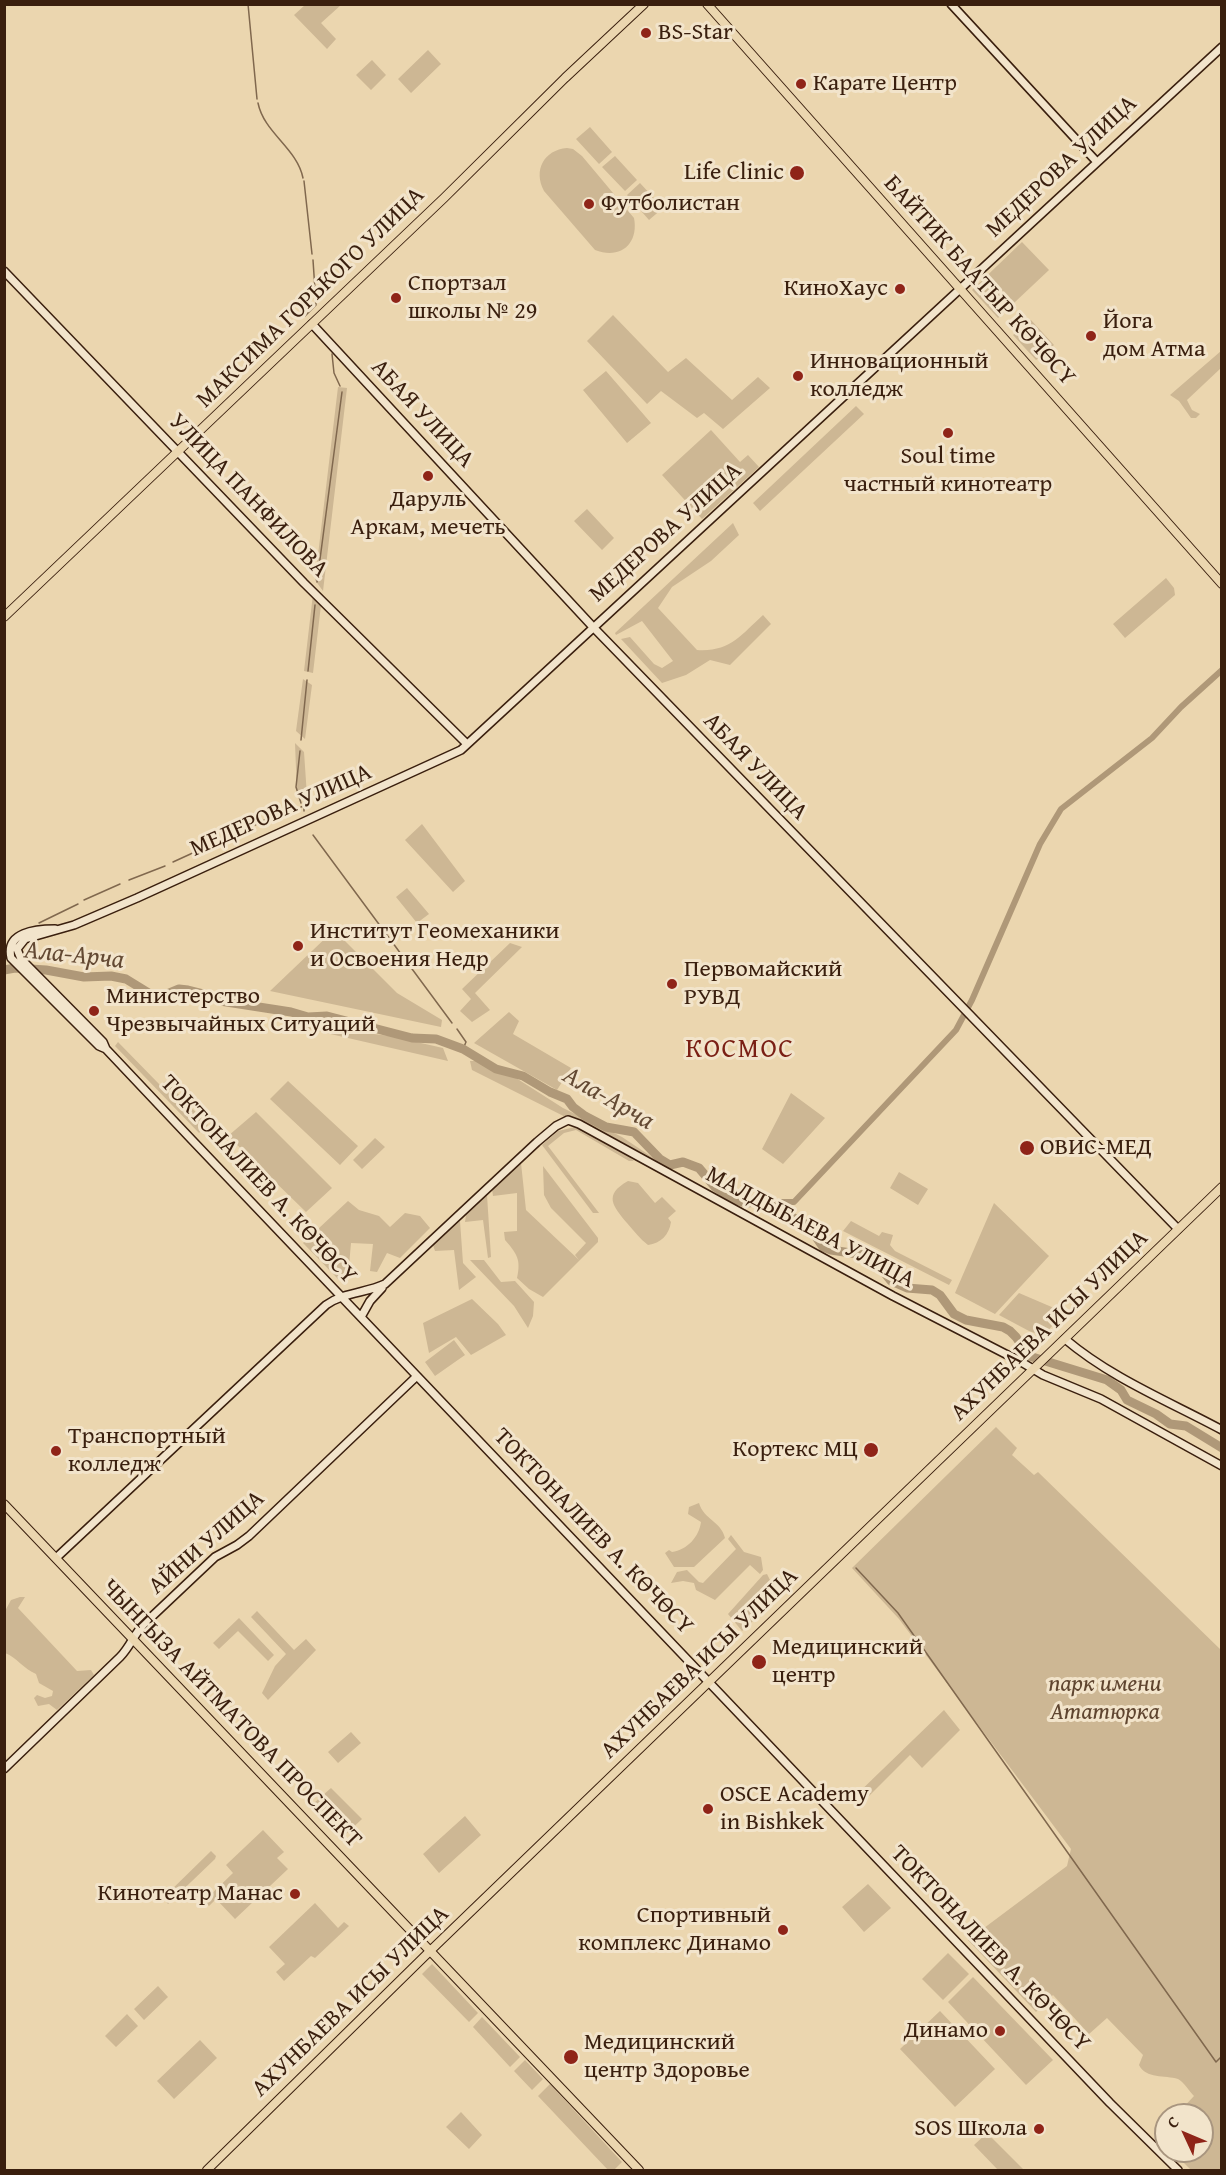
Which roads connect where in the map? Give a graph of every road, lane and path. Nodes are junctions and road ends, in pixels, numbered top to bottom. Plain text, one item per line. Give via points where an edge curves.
1 (644, 4) edge
2 (707, 4) edge
3 (951, 4) edge
4 (1221, 47) edge
5 (1096, 161) junction
6 (4, 271) edge
7 (960, 288) junction
8 (312, 324) junction
9 (179, 452) junction
10 (1221, 584) edge
11 (4, 617) edge
12 (593, 627) junction
13 (467, 744) junction
14 (14, 953) joint
15 (1221, 1187) edge
16 (1178, 1229) junction
17 (385, 1284) junction
18 (341, 1296) junction
19 (361, 1317) junction
20 (1065, 1339) junction
21 (1036, 1367) junction
22 (417, 1376) junction
23 (1221, 1430) edge
24 (1221, 1466) edge
25 (4, 1504) edge
26 (56, 1558) junction
27 (133, 1639) junction
28 (709, 1682) junction
29 (4, 1769) edge
30 (430, 1951) junction
31 (207, 2170) edge
32 (639, 2170) edge
33 (1178, 2170) edge

1 - 8 main road, МАКСИМА ГОРЬКОГО УЛИЦА
2 - 7 main road, БАЙТИК БААТЫР КӨЧӨСҮ
3 - 5 street
4 - 5 street, МЕДЕРОВА УЛИЦА
5 - 7 street, МЕДЕРОВА УЛИЦА
6 - 9 street, УЛИЦА ПАНФИЛОВА
7 - 10 main road, БАЙТИК БААТЫР КӨЧӨСҮ
7 - 12 street, МЕДЕРОВА УЛИЦА
8 - 9 main road, МАКСИМА ГОРЬКОГО УЛИЦА
8 - 12 street, АБАЯ УЛИЦА
9 - 11 main road, МАКСИМА ГОРЬКОГО УЛИЦА
9 - 13 street, УЛИЦА ПАНФИЛОВА
12 - 13 street, МЕДЕРОВА УЛИЦА
12 - 16 street, АБАЯ УЛИЦА
13 - 14 street, МЕДЕРОВА УЛИЦА via 457,752 137,898 46,935 25,939
14 - 18 street, ТОКТОНАЛИЕВ А. КӨЧӨСҮ via 53,997 103,1042
15 - 16 main road, АХУНБАЕВА ИСЫ УЛИЦА
16 - 20 main road, АХУНБАЕВА ИСЫ УЛИЦА
17 - 18 street
17 - 19 street
17 - 21 street, МАЛДЫБАЕВА УЛИЦА via 537,1142 568,1120 884,1291
18 - 19 street, ТОКТОНАЛИЕВ А. КӨЧӨСҮ
18 - 26 street via 320,1310
19 - 22 street, ТОКТОНАЛИЕВ А. КӨЧӨСҮ
20 - 21 main road, АХУНБАЕВА ИСЫ УЛИЦА
20 - 23 street via 1111,1372
21 - 24 street, МАЛДЫБАЕВА УЛИЦА via 1042,1375 1101,1399
21 - 28 main road, АХУНБАЕВА ИСЫ УЛИЦА
22 - 27 street, АЙНИ УЛИЦА via 249,1536 215,1557
22 - 28 street, ТОКТОНАЛИЕВ А. КӨЧӨСҮ
25 - 26 main road, ЧЫНГЫЗА АЙТМАТОВА ПРОСПЕКТ
26 - 27 main road, ЧЫНГЫЗА АЙТМАТОВА ПРОСПЕКТ
27 - 29 street, АЙНИ УЛИЦА via 89,1689
27 - 30 main road, ЧЫНГЫЗА АЙТМАТОВА ПРОСПЕКТ
28 - 30 main road, АХУНБАЕВА ИСЫ УЛИЦА
28 - 33 street, ТОКТОНАЛИЕВ А. КӨЧӨСҮ
30 - 31 main road, АХУНБАЕВА ИСЫ УЛИЦА
30 - 32 main road, ЧЫНГЫЗА АЙТМАТОВА ПРОСПЕКТ

